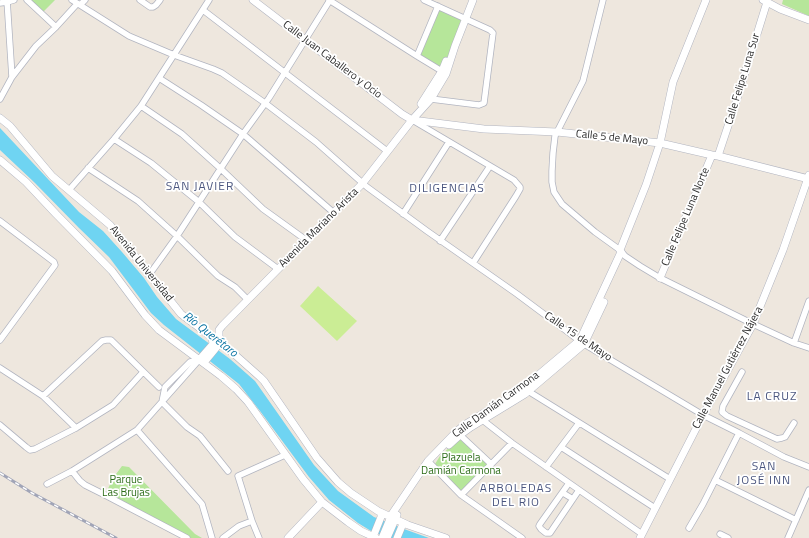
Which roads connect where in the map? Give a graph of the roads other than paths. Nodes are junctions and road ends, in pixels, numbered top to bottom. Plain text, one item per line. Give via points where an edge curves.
1 (14, 0) edge
2 (27, 0) edge
3 (72, 0) edge
4 (85, 0) edge
5 (140, 0) edge
6 (160, 0) edge
7 (209, 0) edge
8 (253, 0) edge
9 (330, 0) edge
10 (424, 0) edge
11 (468, 0) edge
12 (473, 0) edge
13 (603, 0) edge
14 (706, 0) edge
15 (7, 1) edge
16 (764, 1) edge
17 (0, 3) edge
18 (79, 5) junction
19 (438, 6) junction
20 (203, 10) junction
21 (464, 18) junction
22 (809, 20) edge
23 (56, 27) junction
24 (306, 40) junction
25 (174, 55) junction
26 (416, 56) junction
27 (444, 72) junction
28 (285, 73) junction
29 (12, 74) junction
30 (159, 78) junction
31 (0, 99) edge
32 (431, 99) junction
33 (265, 103) junction
34 (141, 106) junction
35 (0, 118) edge
36 (412, 120) junction
37 (557, 132) junction
38 (243, 134) junction
39 (114, 139) junction
40 (449, 142) junction
41 (660, 144) junction
42 (387, 151) junction
43 (715, 156) junction
44 (0, 160) edge
45 (490, 166) junction
46 (88, 168) junction
47 (221, 168) junction
48 (809, 177) edge
49 (362, 184) junction
50 (69, 190) junction
51 (199, 202) junction
52 (334, 213) junction
53 (403, 214) junction
54 (0, 221) edge
55 (177, 236) junction
56 (306, 240) junction
57 (440, 241) junction
58 (622, 253) junction
59 (473, 263) junction
60 (278, 269) junction
61 (149, 274) junction
62 (660, 278) junction
63 (247, 299) junction
64 (809, 301) edge
65 (753, 324) junction
66 (219, 330) junction
67 (0, 340) edge
68 (214, 341) junction
69 (582, 342) junction
70 (794, 343) junction
71 (809, 348) edge
72 (204, 360) junction
73 (1, 370) edge
74 (143, 372) junction
75 (742, 372) dead end
76 (159, 387) dead end
77 (526, 389) junction
78 (42, 396) junction
79 (162, 402) junction
80 (703, 415) junction
81 (480, 418) junction
82 (579, 423) junction
83 (794, 424) dead end
84 (0, 425) edge
85 (76, 428) junction
86 (137, 430) junction
87 (739, 433) junction
88 (763, 434) junction
89 (460, 435) junction
90 (512, 443) junction
91 (759, 443) junction
92 (562, 447) junction
93 (285, 455) junction
94 (430, 462) junction
95 (491, 464) junction
96 (548, 465) junction
97 (809, 467) edge
98 (72, 471) junction
99 (228, 471) dead end
100 (670, 480) junction
101 (715, 480) junction
102 (569, 483) junction
103 (47, 484) dead end
104 (579, 490) junction
105 (809, 490) edge
106 (563, 492) junction
107 (461, 495) junction
108 (573, 499) junction
109 (322, 502) junction
110 (655, 508) junction
111 (381, 516) junction
112 (392, 520) junction
113 (796, 520) junction
114 (252, 521) junction
115 (403, 525) junction
116 (689, 528) dead end
117 (720, 534) dead end
118 (641, 536) edge
119 (379, 537) edge
120 (187, 538) edge
121 (212, 538) edge
122 (223, 538) edge
123 (259, 538) edge
124 (288, 538) edge
125 (397, 538) edge
126 (446, 538) edge
127 (522, 538) edge
128 (728, 538) edge
129 (788, 538) edge

1 - 15 street
2 - 23 street
3 - 18 street, Calle 15 de Mayo
4 - 18 street
5 - 6 street via 153,7
7 - 20 street
8 - 24 street, Calle Juan Caballero y Ocio
9 - 24 street
9 - 26 street
10 - 19 street
11 - 21 street
12 - 21 street
13 - 37 street via 583,81
14 - 41 street, Calle Damián Carmona via 673,82
15 - 17 street
15 - 29 street
16 - 22 street
16 - 43 street, Calle Felipe Luna Sur via 736,102
18 - 23 street
18 - 25 street, Calle 15 de Mayo via 129,36
19 - 21 street
19 - 26 street
20 - 25 street
20 - 28 street
21 - 27 street
21 - 32 street via 493,33 484,103 479,105
23 - 29 street
24 - 28 street
24 - 36 street, Calle Juan Caballero y Ocio
25 - 30 street
25 - 33 street, Calle 15 de Mayo via 217,71
26 - 27 street
27 - 32 street
27 - 36 street
28 - 33 street
28 - 42 street
29 - 31 street
30 - 34 street
30 - 38 street
32 - 36 street
33 - 38 street
33 - 49 street, Calle 15 de Mayo via 316,142
34 - 39 street
34 - 47 street via 182,134
35 - 50 street, Avenida Universidad via 10,126 52,176
36 - 37 street, Calle 5 de Mayo via 484,129
36 - 40 street
36 - 42 street, Avenida Mariano Arista
37 - 41 street, Calle 5 de Mayo
37 - 58 street via 552,171 554,192 562,204
38 - 47 street
38 - 52 street
39 - 46 street
39 - 51 street via 151,163
40 - 45 street
40 - 53 street
41 - 43 street, Calle 5 de Mayo
41 - 58 street, Calle Damián Carmona
42 - 49 street, Avenida Mariano Arista
43 - 48 street, Calle 5 de Mayo
43 - 62 street, Calle Felipe Luna Norte
44 - 72 street via 26,182 112,271 159,330
45 - 57 street
45 - 59 street via 514,180 520,187
46 - 50 street
46 - 55 street via 138,201
47 - 51 street
47 - 56 street via 263,210
48 - 65 street, Calle Manuel Gutiérrez Nájera via 784,250
49 - 52 street, Avenida Mariano Arista
49 - 53 street, Calle 15 de Mayo
50 - 61 street, Avenida Universidad via 110,225
51 - 55 street
51 - 60 street via 235,237
52 - 56 street, Avenida Mariano Arista
53 - 57 street, Calle 15 de Mayo
54 - 67 street via 55,265
55 - 61 street
55 - 63 street via 218,276
56 - 60 street, Avenida Mariano Arista
57 - 59 street, Calle 15 de Mayo
58 - 62 street
58 - 69 street, Calle Damián Carmona
59 - 69 street, Calle 15 de Mayo
60 - 63 street, Avenida Mariano Arista
61 - 68 street, Avenida Universidad via 181,314
62 - 65 street
63 - 66 street, Avenida Mariano Arista
64 - 70 street
65 - 70 street
65 - 80 street, Calle Manuel Gutiérrez Nájera
66 - 68 street via 220,339
66 - 68 street, Avenida Mariano Arista via 212,331
68 - 72 street, Avenida Mariano Arista
68 - 111 street, Avenida Universidad via 233,353 264,381 327,470 338,482
69 - 77 street, Calle Damián Carmona
69 - 80 street, Calle 15 de Mayo
70 - 71 street
72 - 79 street
72 - 93 street via 248,402
73 - 78 street
74 - 76 street
74 - 78 street via 111,340 106,340
74 - 85 street via 113,406
75 - 88 street via 722,412
77 - 81 street, Calle Damián Carmona
77 - 82 street
78 - 85 street
79 - 86 street
79 - 99 street via 200,436
80 - 87 street, Calle 15 de Mayo
80 - 100 street, Calle Manuel Gutiérrez Nájera
81 - 89 street, Calle Damián Carmona
81 - 90 street
81 - 94 street, Calle Damián Carmona via 457,431
82 - 92 street
82 - 100 street
83 - 88 street via 782,438 777,439
84 - 85 street via 30,450
86 - 98 street
86 - 121 street via 202,504
87 - 91 street, Calle 15 de Mayo
87 - 101 street
88 - 91 street
89 - 94 street, Calle Damián Carmona
89 - 95 street
90 - 95 street
90 - 96 street
91 - 97 street, Calle 15 de Mayo
92 - 96 street
92 - 110 street
93 - 109 street
93 - 114 street via 238,476
94 - 107 street
94 - 112 street, Calle Damián Carmona
95 - 107 street
96 - 102 street
98 - 103 street
98 - 120 street via 85,485
100 - 110 street, Calle Manuel Gutiérrez Nájera
101 - 113 street
101 - 116 street
102 - 104 street
102 - 106 street
104 - 108 street
104 - 118 street
105 - 113 street
106 - 108 street
106 - 108 street via 539,526 546,533 550,533
107 - 127 street
109 - 119 street via 361,531
109 - 124 street
110 - 118 street, Calle Manuel Gutiérrez Nájera
111 - 112 street, Avenida Universidad
111 - 119 street
112 - 115 street, Avenida Universidad
112 - 119 street, Calle Damián Carmona
113 - 129 street
114 - 122 street via 239,526
114 - 123 street
115 - 125 street
115 - 126 street, Avenida Universidad
117 - 128 street

